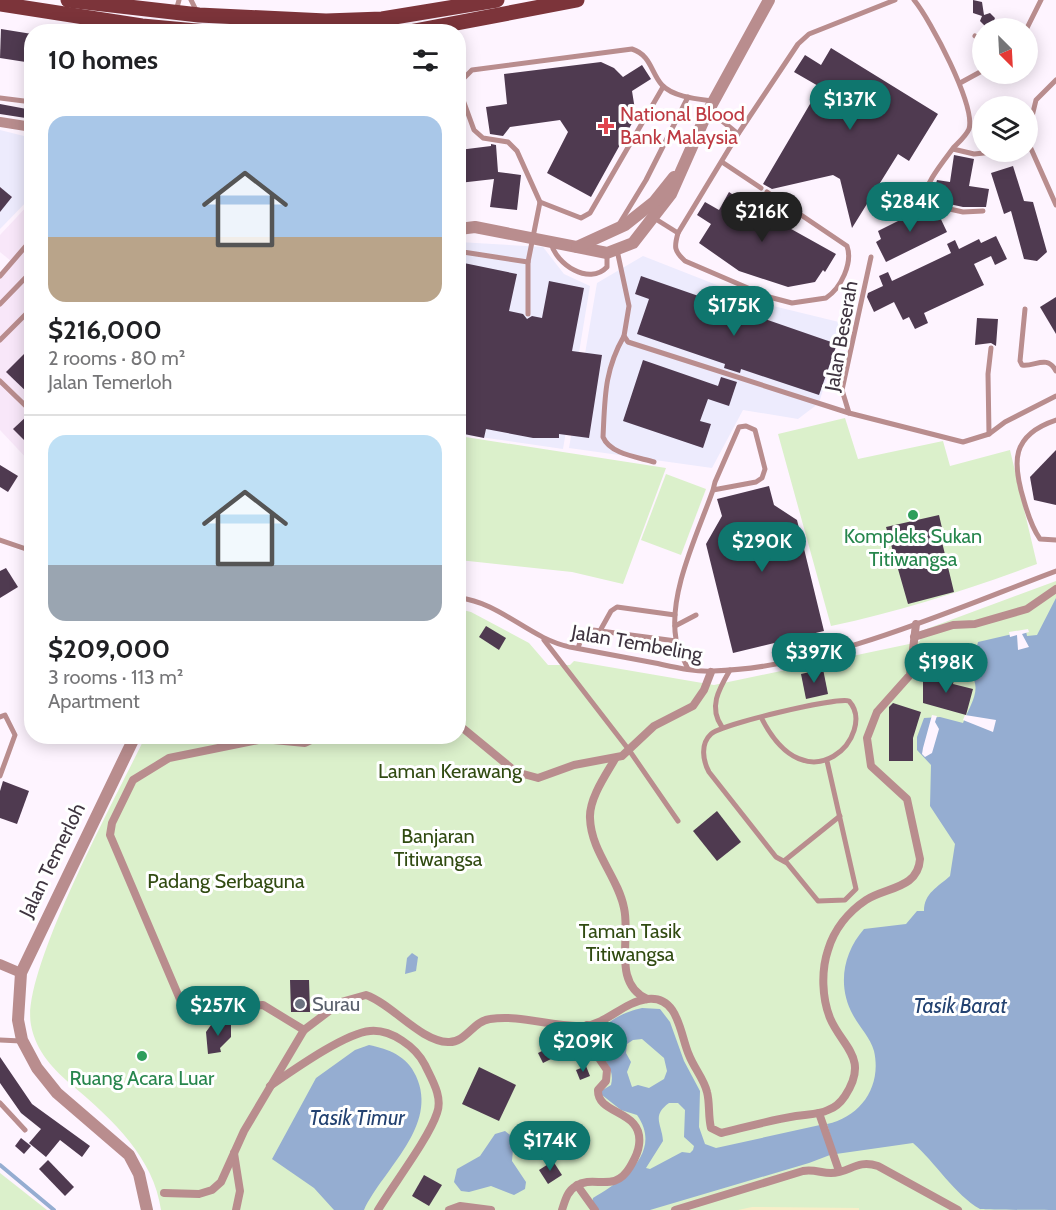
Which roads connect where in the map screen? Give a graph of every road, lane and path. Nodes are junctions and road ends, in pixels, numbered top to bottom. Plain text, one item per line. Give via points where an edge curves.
1 (68, 0) edge
2 (191, 0) edge
3 (497, 0) edge
4 (577, 0) edge
5 (769, 0) edge
6 (895, 0) edge
7 (914, 0) edge
8 (1041, 0) edge
9 (0, 4) edge
10 (177, 6) edge
11 (199, 15) junction
12 (1033, 18) edge
13 (120, 24) edge
14 (451, 24) edge
15 (466, 76) edge
16 (972, 76) edge
17 (1056, 80) edge
18 (960, 83) junction
19 (663, 87) junction
20 (688, 97) junction
21 (0, 98) edge
22 (1038, 98) edge
23 (24, 101) edge
24 (714, 101) junction
25 (466, 108) edge
26 (706, 115) junction
27 (0, 122) edge
28 (24, 126) edge
29 (738, 134) junction
30 (953, 149) junction
31 (972, 154) edge
32 (722, 162) junction
33 (1037, 162) edge
34 (682, 167) junction
35 (761, 188) dead end
36 (767, 192) dead end
37 (540, 202) junction
38 (1056, 205) edge
39 (983, 211) dead end
40 (654, 218) junction
41 (466, 228) edge
42 (678, 233) junction
43 (610, 234) junction
44 (533, 239) junction
45 (551, 242) junction
46 (577, 247) junction
47 (24, 248) edge
48 (466, 252) edge
49 (612, 252) junction
50 (871, 257) dead end
51 (528, 262) junction
52 (0, 276) edge
53 (24, 279) edge
54 (0, 304) edge
55 (1025, 309) dead end
56 (528, 314) dead end
57 (24, 316) edge
58 (624, 336) junction
59 (0, 340) edge
60 (992, 348) dead end
61 (1056, 371) edge
62 (0, 381) edge
63 (1056, 396) edge
64 (24, 404) edge
65 (849, 413) junction
66 (1056, 420) edge
67 (989, 434) junction
68 (654, 462) dead end
69 (713, 490) junction
70 (0, 540) edge
71 (1056, 540) edge
72 (24, 548) edge
73 (1056, 571) edge
74 (1056, 590) edge
75 (466, 600) edge
76 (675, 615) junction
77 (696, 615) dead end
78 (916, 624) junction
79 (675, 626) junction
80 (601, 629) junction
81 (914, 637) junction
82 (544, 639) junction
83 (676, 641) junction
84 (578, 648) junction
85 (688, 669) junction
86 (730, 670) junction
87 (711, 672) junction
88 (0, 717) edge
89 (761, 717) junction
90 (722, 727) junction
91 (466, 731) edge
92 (131, 744) edge
93 (238, 744) edge
94 (629, 750) junction
95 (615, 759) junction
96 (827, 761) junction
97 (0, 776) edge
98 (840, 816) junction
99 (678, 821) dead end
100 (784, 861) junction
101 (0, 964) edge
102 (21, 973) junction
103 (647, 999) junction
104 (587, 1025) junction
105 (304, 1030) junction
106 (0, 1040) edge
107 (22, 1040) junction
108 (270, 1086) junction
109 (0, 1103) edge
110 (819, 1113) junction
111 (25, 1130) dead end
112 (234, 1153) junction
113 (839, 1171) junction
114 (577, 1185) junction
115 (164, 1193) dead end
116 (147, 1210) edge
117 (236, 1210) edge
118 (378, 1210) edge
119 (449, 1210) edge
120 (491, 1210) edge
121 (562, 1210) edge
122 (595, 1210) edge
123 (675, 1210) edge
124 (958, 1210) edge

1 - 10 main road
2 - 11 lane
3 - 11 main road via 382,19 326,21
4 - 14 main road
5 - 24 street
6 - 29 lane via 808,34
7 - 18 lane
8 - 12 lane
9 - 13 main road
10 - 11 main road
15 - 19 lane via 472,70 632,50 647,59
16 - 18 lane
17 - 22 lane
18 - 30 lane via 970,118 968,131
19 - 20 lane
19 - 37 lane via 590,213 581,218 570,216
20 - 24 lane
20 - 43 lane via 646,180
21 - 23 lane
24 - 26 street
25 - 37 lane via 474,130 483,138 508,142 517,151
26 - 29 lane via 721,120
26 - 34 street
27 - 28 street
29 - 32 lane
30 - 31 lane
30 - 39 lane via 929,185 923,203
32 - 35 lane
32 - 42 lane
33 - 38 lane
34 - 40 street via 671,194
34 - 43 street via 654,202
36 - 42 lane via 847,246 850,256 840,284 826,298 792,303 694,266 677,254 674,246
37 - 44 lane
40 - 42 lane
40 - 49 street via 633,243
41 - 44 street
43 - 46 street
43 - 49 street
44 - 45 street
44 - 51 lane
45 - 46 street
45 - 49 lane via 559,261 593,275 607,267
46 - 49 street
47 - 52 lane
48 - 51 lane
49 - 58 lane via 629,306
50 - 65 lane, Jalan Beserah via 842,390
51 - 56 lane
53 - 54 lane
55 - 61 lane via 1022,365 1045,361
57 - 59 lane
58 - 65 lane via 635,346
58 - 68 lane via 606,378 603,437 606,445 618,451
60 - 67 lane via 988,374
62 - 64 lane
63 - 67 lane, Jalan Beserah
65 - 67 lane, Jalan Beserah via 963,442
66 - 71 lane via 1024,439 1016,454 1017,476 1033,530 1040,539
69 - 69 lane via 739,427 755,430 765,469 762,478
69 - 76 lane via 681,583
70 - 72 lane
73 - 78 lane, Jalan Tembeling
74 - 81 street via 1027,609
75 - 82 lane, Jalan Tembeling via 498,611
76 - 79 lane
76 - 80 lane via 617,607
77 - 79 lane
78 - 81 street
78 - 86 lane, Jalan Tembeling via 831,651
79 - 83 lane
80 - 83 lane
80 - 84 lane via 583,634
81 - 110 street via 910,675 877,712 867,738 871,766 907,799 920,859 906,883 873,896 850,913 828,949 824,971 827,1007 854,1061 845,1096
82 - 84 lane, Jalan Tembeling
82 - 94 lane
83 - 85 lane
84 - 85 lane, Jalan Tembeling
85 - 87 lane, Jalan Tembeling
86 - 87 lane, Jalan Tembeling
86 - 90 lane via 715,699 715,714
87 - 94 street via 693,706 654,726
88 - 97 lane via 8,718 15,735
89 - 90 lane
89 - 96 lane via 775,742 787,753 813,763
89 - 96 lane via 840,700 849,702 855,710 854,731 848,743
90 - 100 lane via 707,737 705,766 776,857
91 - 95 street via 508,766 531,778 574,765
92 - 102 street, Jalan Temerloh
93 - 105 street via 169,758 136,776 110,830 182,1004 195,1009 263,1005
94 - 95 street
94 - 99 lane
95 - 103 street via 592,807 591,825 624,908 626,976 636,992
96 - 98 lane
98 - 100 lane
98 - 100 lane via 856,885 850,898 818,901
101 - 102 street
102 - 107 street, Jalan Temerloh via 18,1020
103 - 104 street
103 - 110 street via 662,1000 672,1009 705,1086 710,1125 717,1133
104 - 105 street via 495,1018 481,1021 463,1037 447,1042 428,1035 366,994 342,1002
104 - 114 street via 590,1045 608,1073 597,1090 598,1096 608,1107 630,1119 639,1140 637,1154 623,1176 609,1183
105 - 108 street
106 - 107 lane
107 - 116 street, Jalan Temerloh via 57,1093 133,1153
108 - 112 street
108 - 118 street via 325,1051 369,1031 383,1033 413,1048 437,1092 437,1113
109 - 111 lane
110 - 113 street
112 - 115 street via 212,1190 199,1194
112 - 117 street via 240,1191
113 - 123 street via 803,1171
113 - 124 street via 863,1163 878,1166
114 - 121 street via 569,1192
114 - 122 street
119 - 120 street via 460,1206

